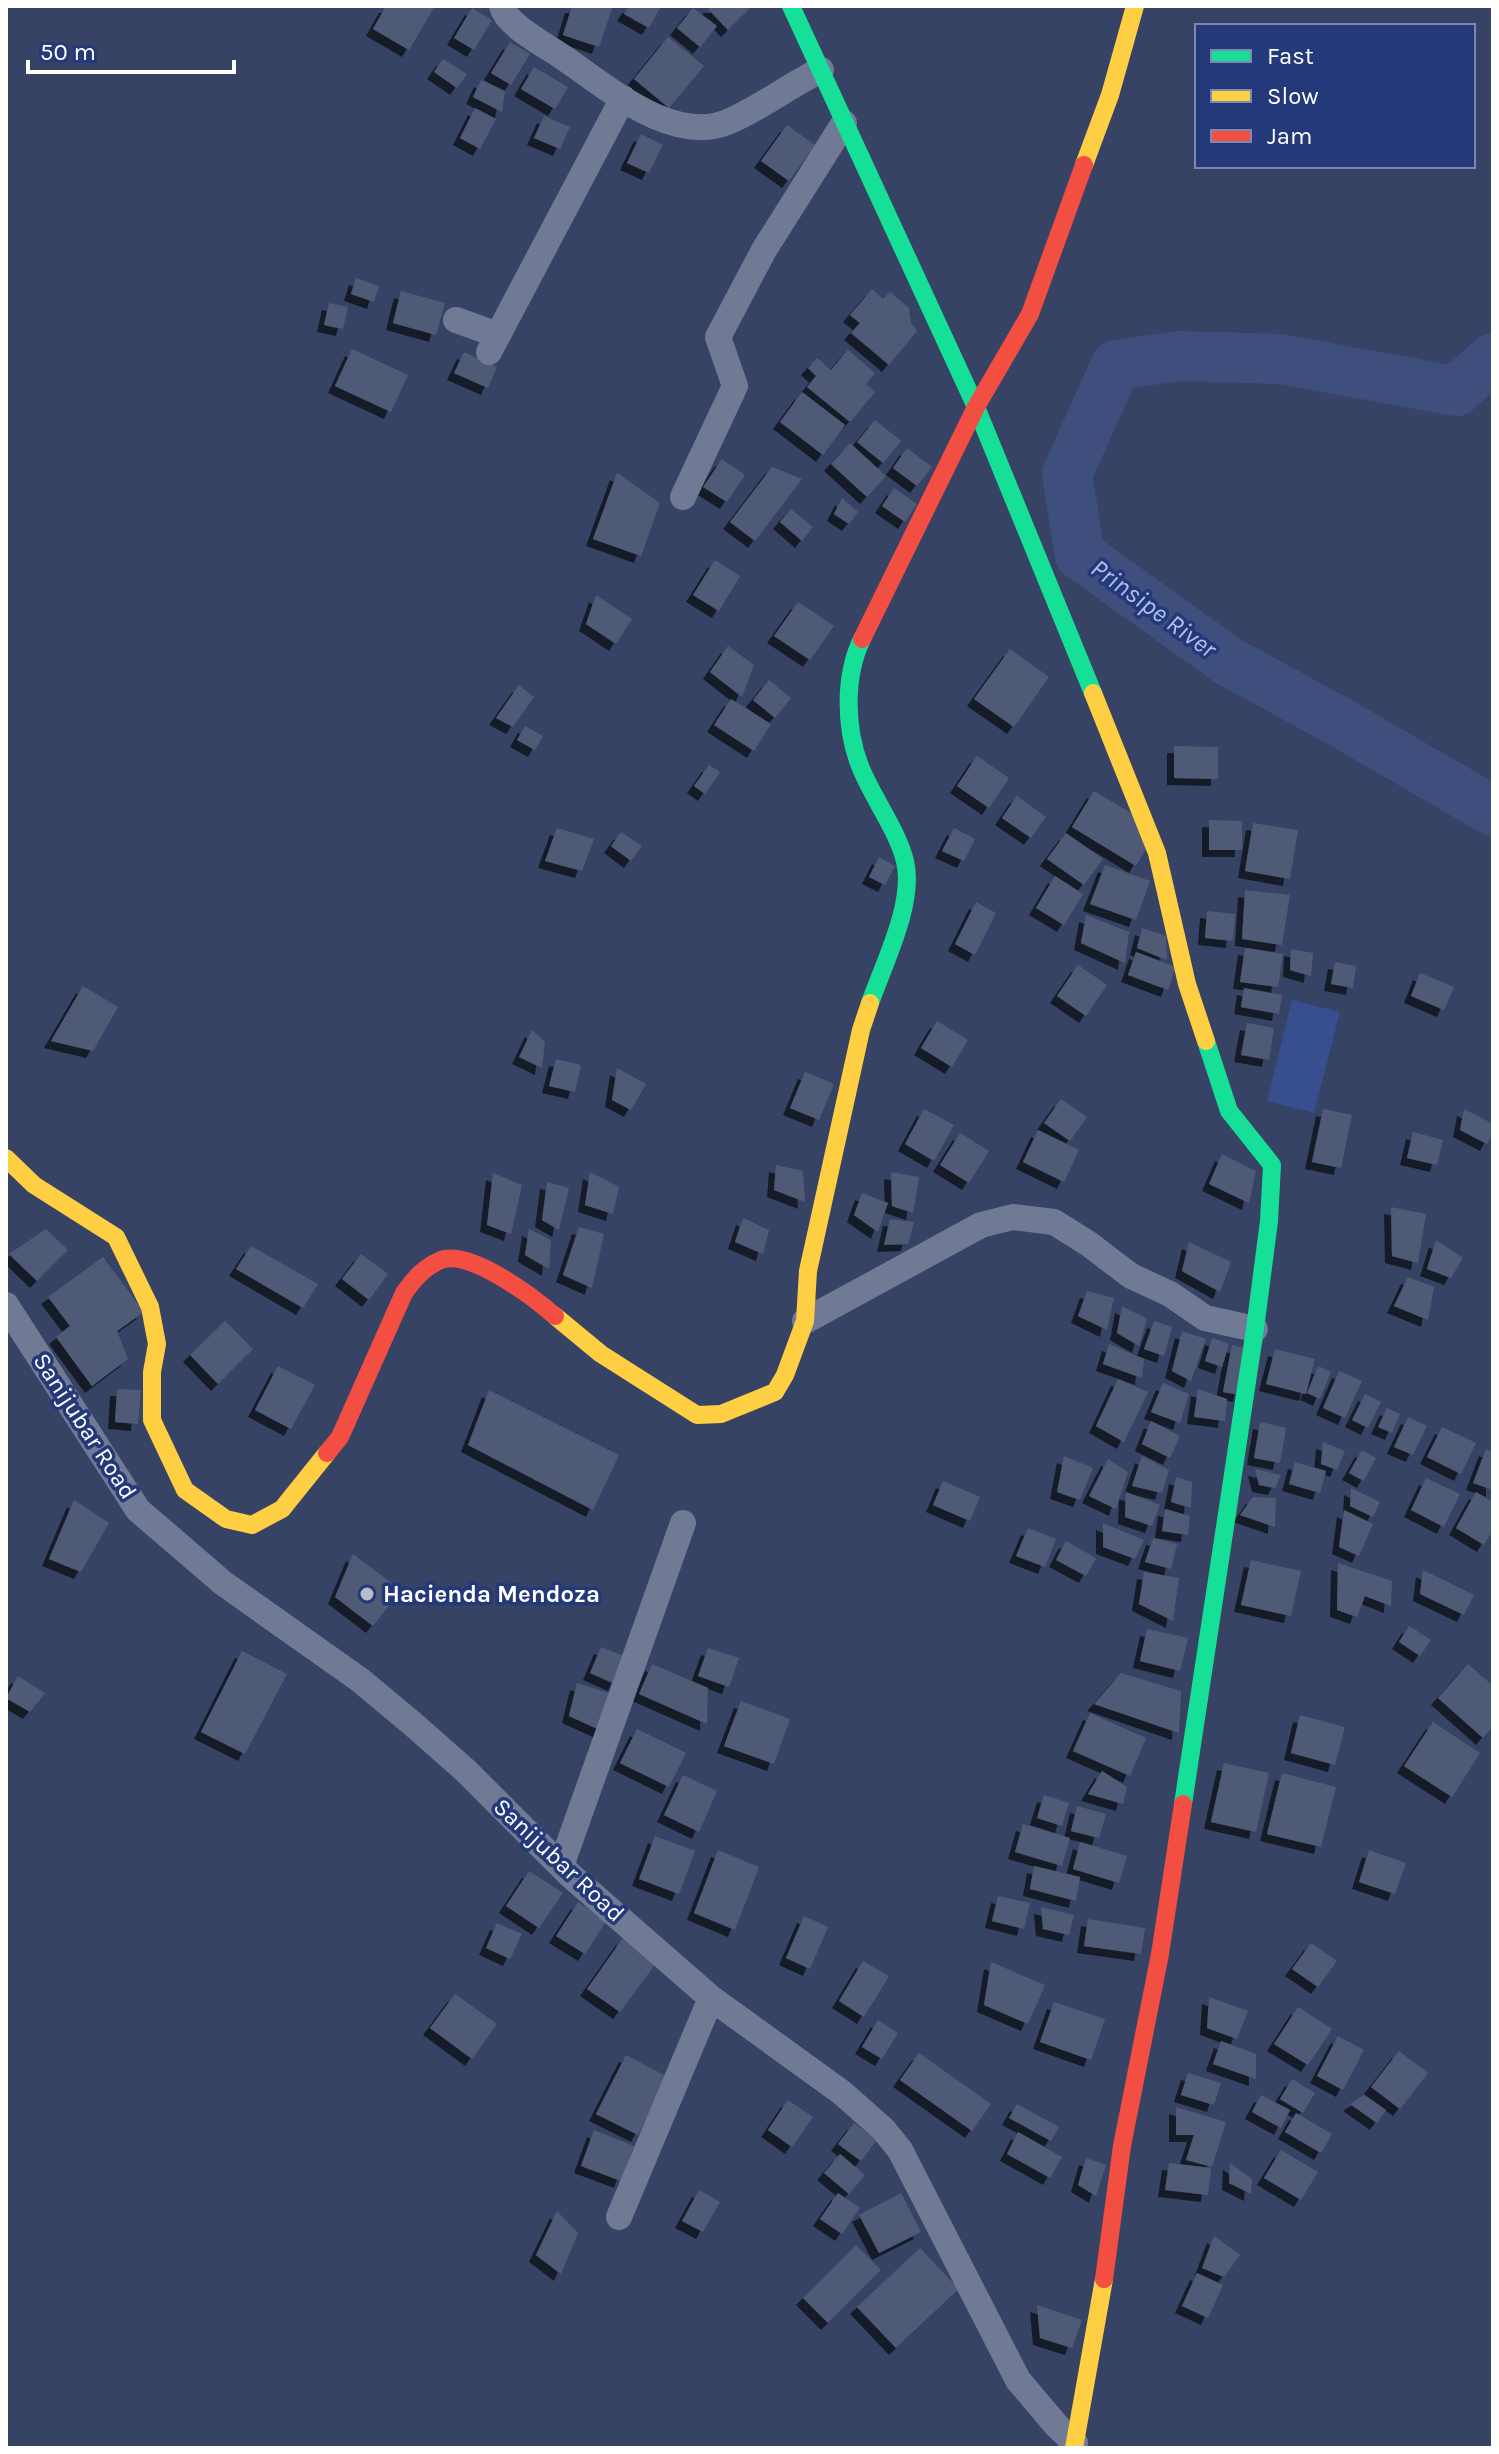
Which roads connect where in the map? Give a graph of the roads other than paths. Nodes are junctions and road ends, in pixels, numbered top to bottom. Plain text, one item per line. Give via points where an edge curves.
1 (502, 6) edge
2 (791, 6) edge
3 (1135, 6) edge
4 (821, 70) junction
5 (623, 98) junction
6 (844, 123) junction
7 (456, 320) dead end
8 (976, 407) junction
9 (683, 497) dead end
10 (6, 1158) edge
11 (7, 1310) edge
12 (805, 1321) junction
13 (1255, 1329) junction
14 (683, 1523) dead end
15 (561, 1866) junction
16 (711, 1998) junction
17 (619, 2217) dead end
18 (1076, 2446) edge

1 - 5 street via 522,30
2 - 4 street
3 - 8 street via 1110,95 1030,314
4 - 5 street via 728,122 680,127
4 - 6 street
5 - 7 street via 494,344
6 - 8 street
6 - 9 street via 764,250 718,337 735,386
8 - 12 street via 858,648 848,700 860,766 905,861 907,897 861,1030 808,1271
8 - 13 street via 1157,853 1187,984 1229,1111 1272,1165
10 - 12 street via 34,1185 116,1237 150,1307 157,1344 152,1420 185,1490 226,1519 252,1525 282,1509 340,1437 404,1293 419,1273 443,1259 470,1261 534,1298 601,1354 697,1415 721,1414 775,1392
11 - 15 street, Sanijubar Road via 138,1510 223,1583 414,1725
12 - 13 street via 981,1225 1013,1217 1054,1222 1131,1276 1205,1318
13 - 18 street via 1160,1954 1122,2146
14 - 15 street
15 - 16 street, Sanijubar Road
16 - 17 street
16 - 18 street, Sanijubar Road via 883,2129 900,2150 1018,2380

